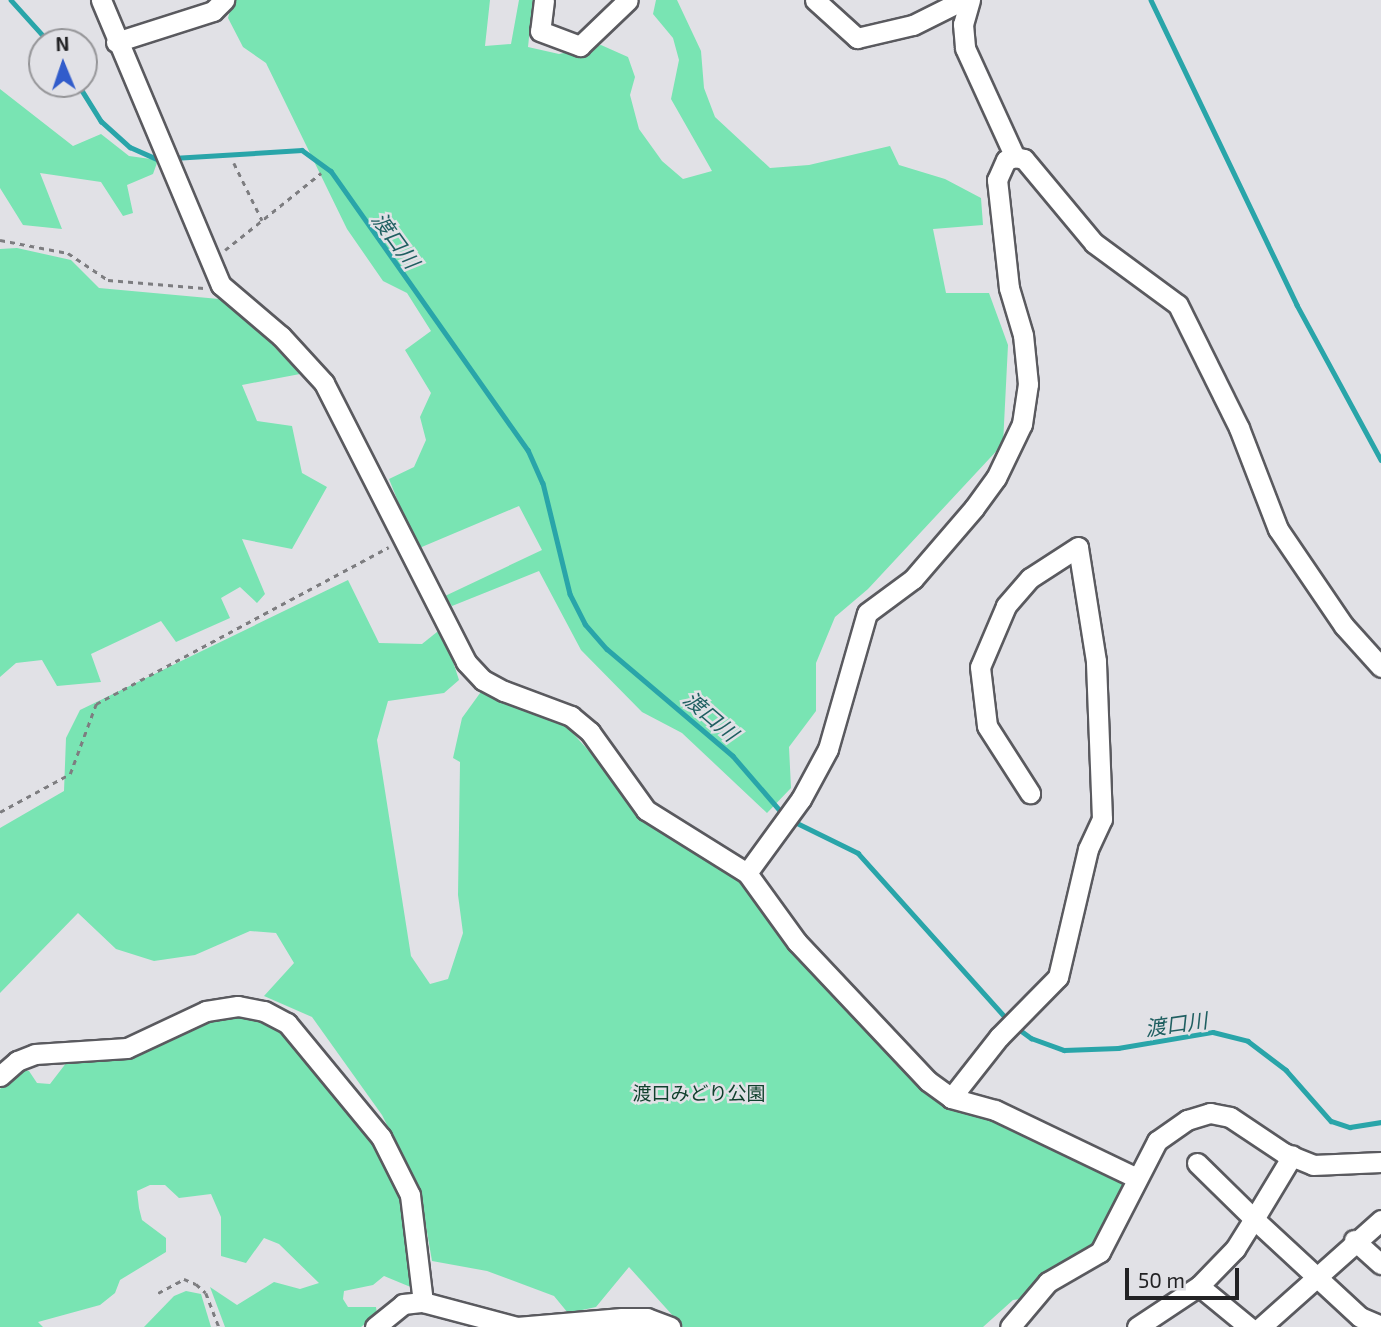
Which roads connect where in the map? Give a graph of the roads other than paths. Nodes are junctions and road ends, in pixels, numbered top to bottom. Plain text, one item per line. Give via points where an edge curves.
1 (101, 0) edge
2 (224, 0) edge
3 (544, 0) edge
4 (628, 0) edge
5 (815, 0) edge
6 (963, 0) edge
7 (970, 0) edge
8 (116, 42) junction
9 (1015, 157) junction
10 (1381, 667) edge
11 (1030, 793) dead end
12 (747, 873) junction
13 (0, 1076) edge
14 (951, 1098) junction
15 (1292, 1156) junction
16 (1381, 1162) edge
17 (1197, 1163) dead end
18 (1135, 1177) junction
19 (1254, 1219) junction
20 (1381, 1220) edge
21 (1354, 1240) junction
22 (1381, 1264) edge
23 (1319, 1276) junction
24 (1199, 1286) junction
25 (423, 1302) junction
26 (1015, 1320) edge
27 (1356, 1322) edge
28 (1381, 1326) edge
29 (375, 1327) edge
30 (670, 1327) edge
31 (1035, 1327) edge
32 (1137, 1327) edge
33 (1250, 1327) edge
34 (1261, 1327) edge

1 - 8 street
2 - 8 street via 213,11
3 - 4 street via 540,31 580,46
5 - 6 street via 857,38 913,25
7 - 9 street via 963,24 965,48
8 - 12 street via 222,285 281,336 324,383 466,662 483,680 571,716 590,732 646,810
9 - 10 street via 1024,159 1094,243 1178,305 1239,428 1278,529 1344,626
9 - 12 street via 1006,160 998,182 1009,288 1023,335 1028,384 1022,424 996,478 974,508 913,579 867,613 828,749 801,799
11 - 14 street via 987,726 980,667 1006,606 1030,578 1078,547 1096,662 1102,819 1088,849 1058,977 999,1037
12 - 14 street via 797,942 928,1081
13 - 25 street via 17,1061 35,1054 127,1048 206,1011 238,1006 264,1011 287,1023 381,1137 410,1195
14 - 18 street via 995,1110
15 - 16 street via 1313,1165
15 - 18 street via 1230,1116 1210,1113 1187,1119 1157,1141
15 - 19 street
17 - 19 street via 1214,1185
18 - 26 street via 1116,1227 1100,1252 1048,1282
19 - 23 street
19 - 24 street via 1235,1249
20 - 21 street
21 - 22 street
21 - 23 street
23 - 27 street
23 - 34 street
24 - 32 street
24 - 33 street
25 - 29 street via 403,1304
25 - 30 street via 517,1327 622,1318 647,1318
26 - 31 street
27 - 28 street

